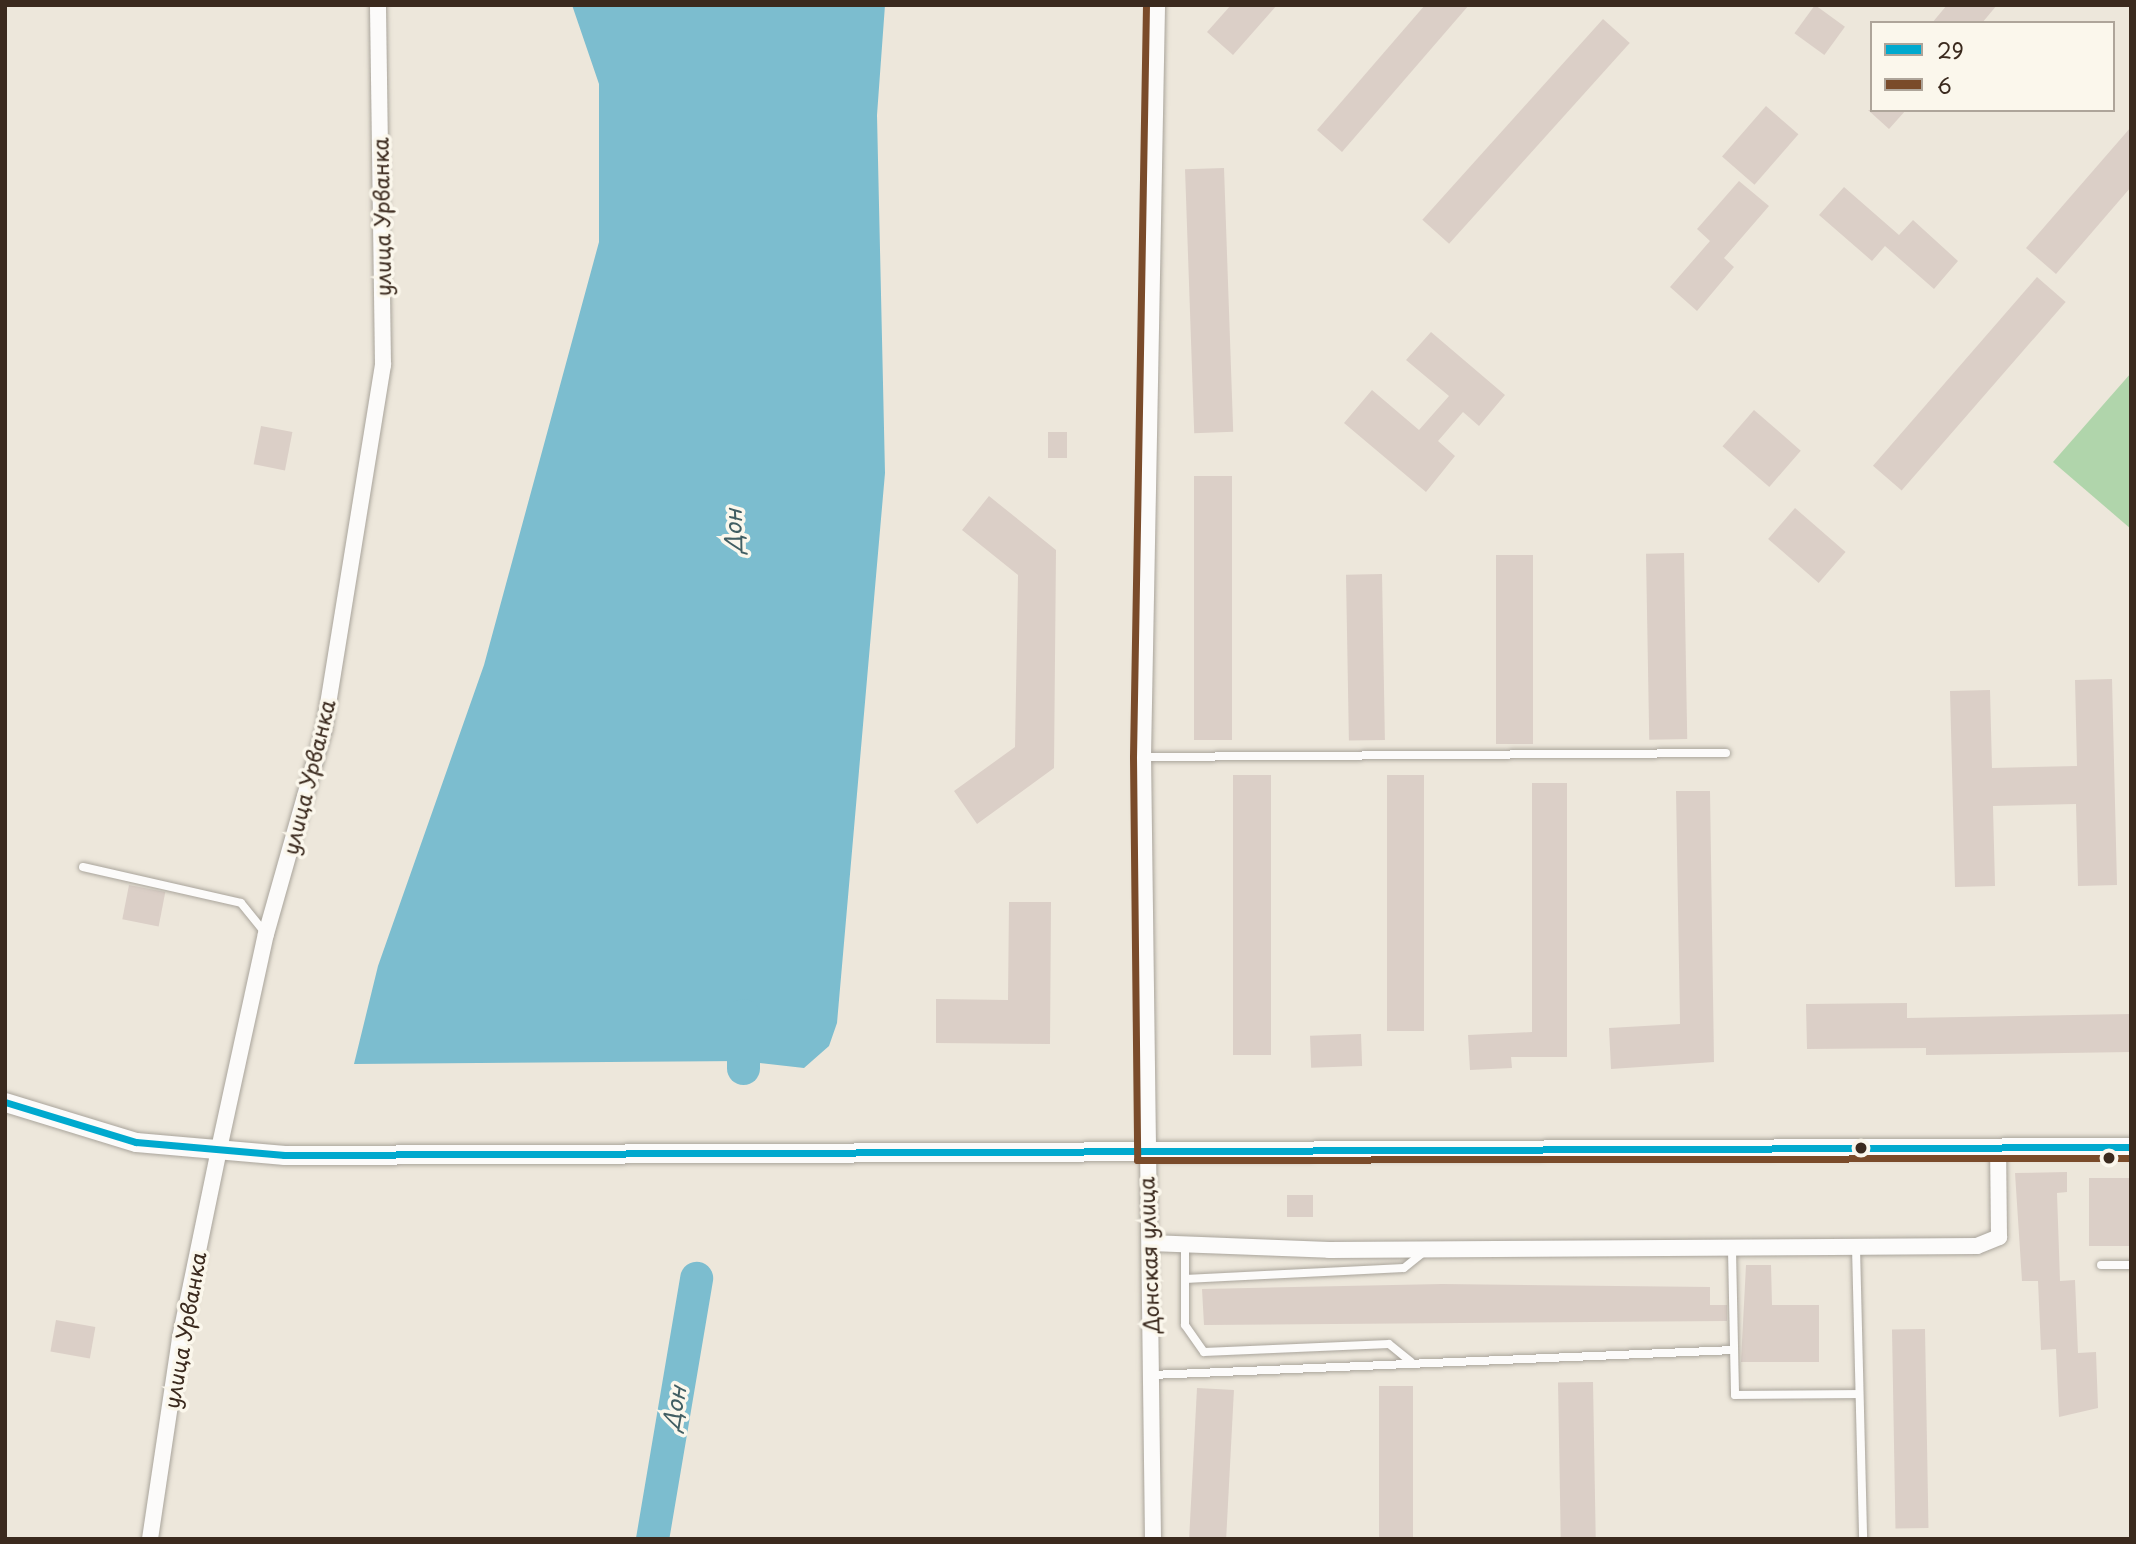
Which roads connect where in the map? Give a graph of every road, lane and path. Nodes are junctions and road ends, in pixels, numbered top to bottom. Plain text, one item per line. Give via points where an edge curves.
1 (378, 5) edge
2 (1157, 5) edge
3 (1726, 753) dead end
4 (1143, 757) junction
5 (83, 867) dead end
6 (266, 934) junction
7 (5, 1102) edge
8 (2131, 1147) edge
9 (1998, 1148) junction
10 (219, 1149) junction
11 (1145, 1153) junction
12 (1150, 1243) junction
13 (1856, 1244) junction
14 (1185, 1246) junction
15 (1427, 1249) junction
16 (1732, 1250) junction
17 (2101, 1265) dead end
18 (2131, 1265) edge
19 (1185, 1279) junction
20 (1733, 1350) junction
21 (1411, 1362) junction
22 (1152, 1375) junction
23 (1858, 1394) junction
24 (150, 1539) edge
25 (1153, 1539) edge
26 (1863, 1539) edge

1 - 6 street, улица Урванка via 383,365 324,729
2 - 4 street, Донская улица
3 - 4 lane
4 - 11 street, Донская улица
5 - 6 lane via 241,903
6 - 10 street, улица Урванка
7 - 10 street via 136,1142
8 - 9 street
9 - 11 street
9 - 13 street via 1999,1237 1977,1246
10 - 11 street via 298,1156
10 - 24 street, улица Урванка via 180,1338
11 - 12 street, Донская улица
12 - 14 street
12 - 22 street, Донская улица
13 - 16 street
13 - 23 lane
14 - 15 street
14 - 19 lane
15 - 16 street
15 - 19 lane via 1404,1268
16 - 20 lane
17 - 18 lane
19 - 21 lane via 1185,1325 1204,1352 1390,1344
20 - 21 lane
20 - 23 lane via 1735,1395
21 - 22 lane
22 - 25 street, Донская улица
23 - 26 lane

